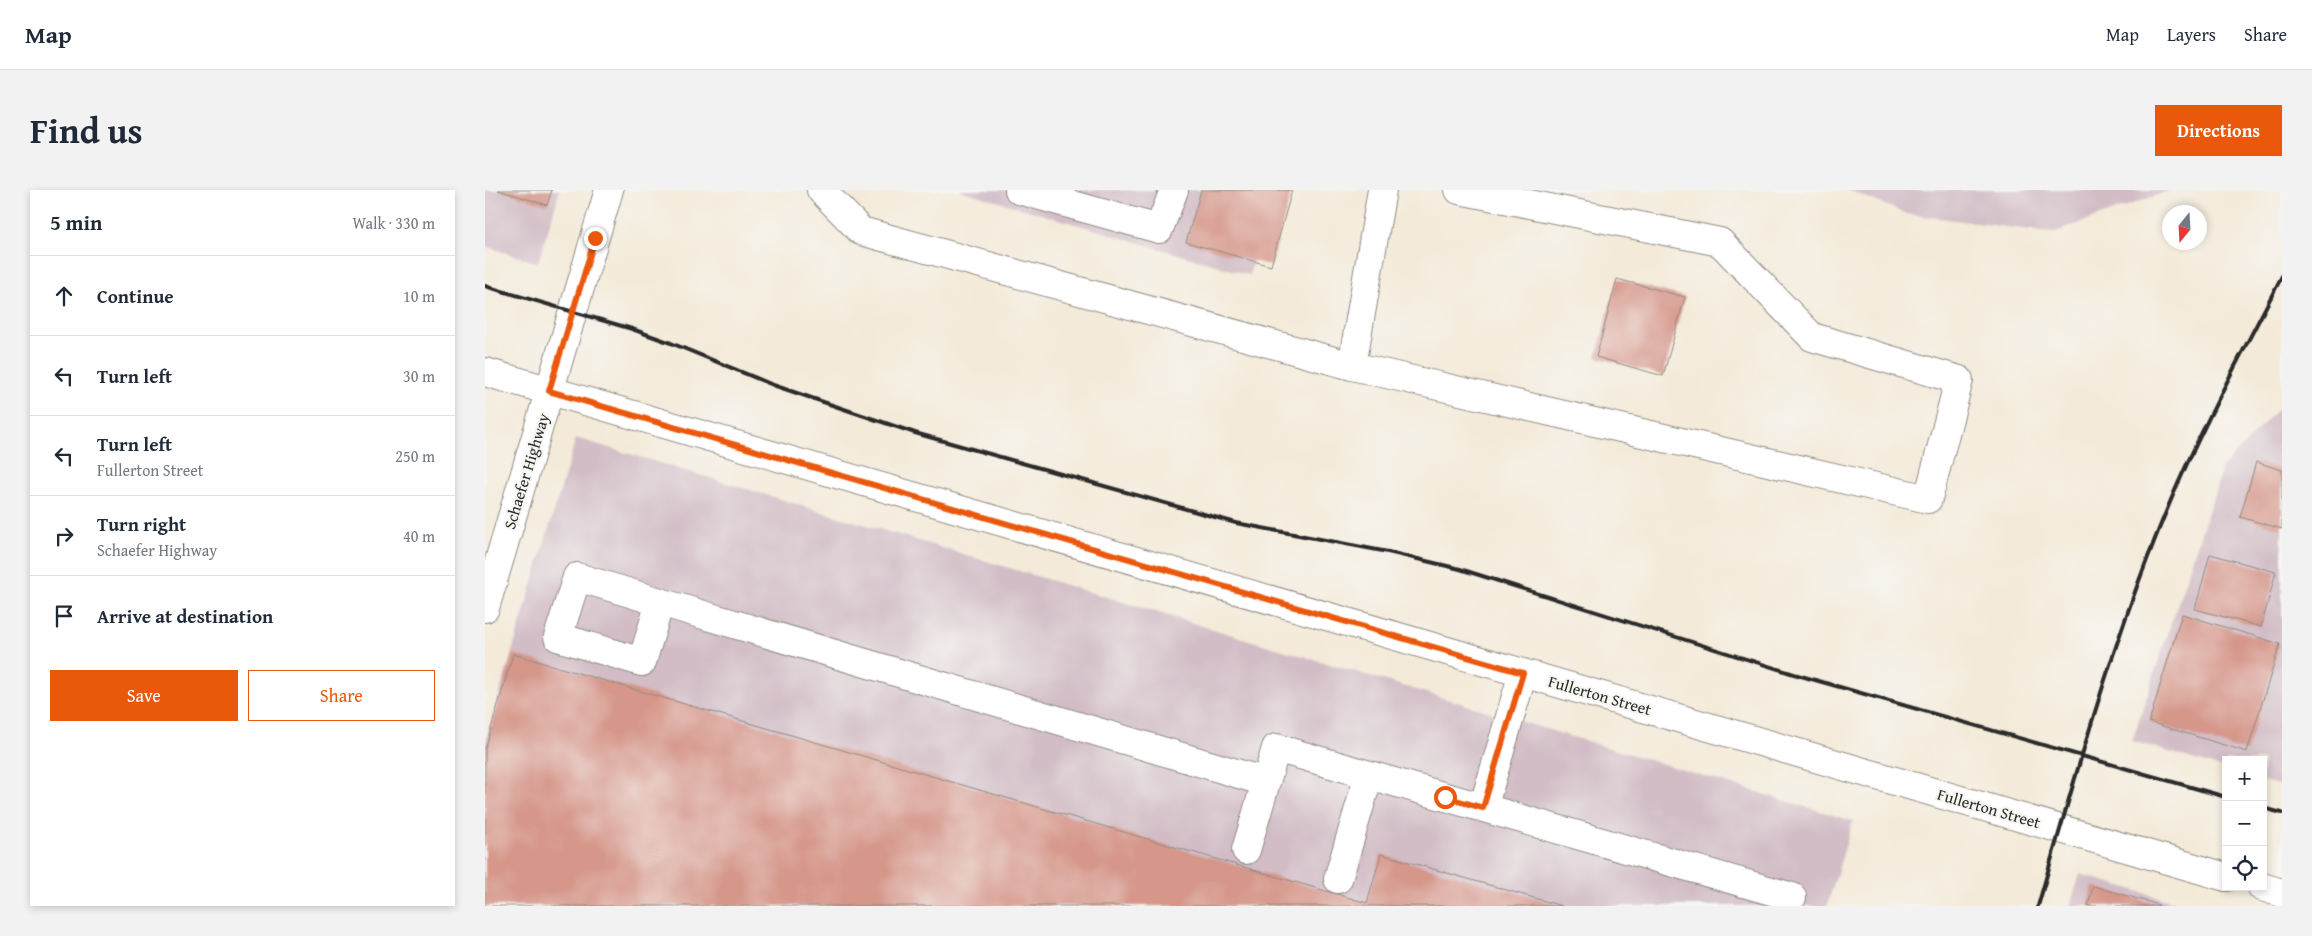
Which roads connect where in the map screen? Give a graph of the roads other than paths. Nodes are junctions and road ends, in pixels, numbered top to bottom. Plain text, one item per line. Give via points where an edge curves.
1 (609, 190) edge
2 (821, 190) edge
3 (1019, 190) edge
4 (1174, 190) edge
5 (1382, 190) edge
6 (1459, 190) edge
7 (1352, 366) junction
8 (485, 372) edge
9 (549, 391) junction
10 (660, 602) dead end
11 (485, 608) edge
12 (1523, 673) junction
13 (1369, 775) junction
14 (1266, 782) junction
15 (1483, 808) junction
16 (1245, 850) dead end
17 (2222, 876) edge
18 (1338, 879) dead end
19 (2267, 888) edge
20 (2282, 893) edge
21 (1792, 897) dead end

1 - 9 street, Schaefer Highway
2 - 7 street via 861,231
3 - 4 street via 1159,229
5 - 7 street
6 - 7 street via 1720,242 1813,337 1959,380 1928,499
8 - 9 street, Fullerton Street
9 - 11 street, Schaefer Highway
9 - 12 street, Fullerton Street
10 - 14 street
12 - 15 street
12 - 17 street, Fullerton Street
13 - 14 street via 1276,748
13 - 15 street
13 - 18 street
14 - 16 street
15 - 21 street
19 - 20 street

